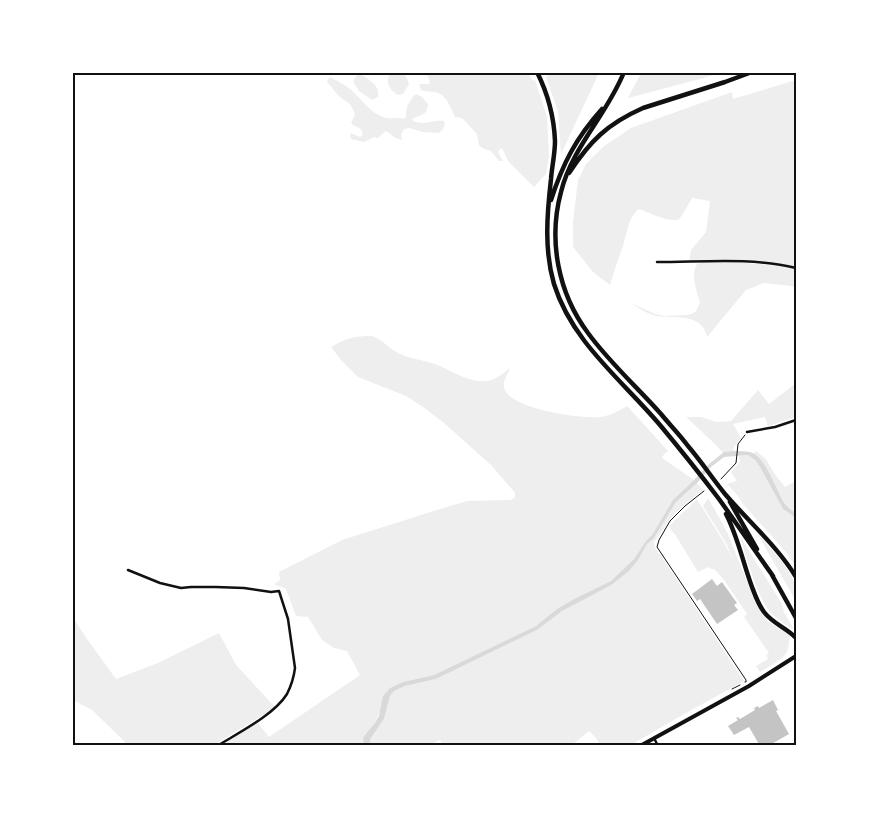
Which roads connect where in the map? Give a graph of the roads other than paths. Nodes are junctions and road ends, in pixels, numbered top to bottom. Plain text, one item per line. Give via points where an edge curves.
1 (537, 72) edge
2 (624, 72) edge
3 (752, 72) edge
4 (611, 98) junction
5 (564, 180) junction
6 (548, 208) junction
7 (657, 262) dead end
8 (796, 268) edge
9 (796, 420) edge
10 (747, 432) road end
11 (725, 494) junction
12 (719, 499) junction
13 (128, 570) dead end
14 (773, 576) junction
15 (796, 577) edge
16 (796, 618) edge
17 (796, 638) edge
18 (796, 656) edge
19 (654, 738) junction
20 (217, 746) edge
21 (640, 746) edge
22 (658, 746) edge

1 - 6 highway via 549,101 554,126
2 - 4 highway
3 - 5 highway via 623,117 592,142
4 - 5 highway via 576,153
4 - 6 highway via 573,147
5 - 11 highway via 556,215 556,251 567,295 578,318
6 - 12 highway via 548,252 553,277 560,300 576,331
7 - 8 street via 741,261
9 - 10 street
11 - 14 highway
11 - 15 highway via 786,561
12 - 14 highway
12 - 17 highway via 762,609 778,626
13 - 20 street via 181,588 279,591 288,619 295,668 290,686 282,700 268,713
14 - 16 highway
18 - 19 main road
19 - 21 main road
19 - 22 street

